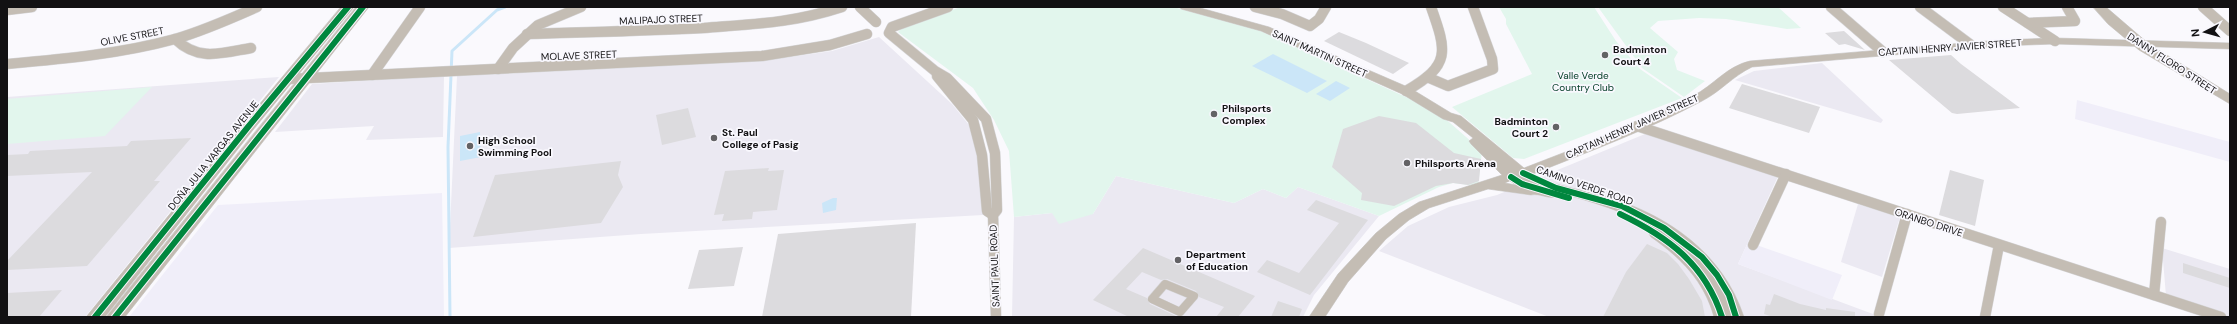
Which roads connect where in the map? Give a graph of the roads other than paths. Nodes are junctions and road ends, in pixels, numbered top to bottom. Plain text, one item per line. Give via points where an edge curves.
1 (32, 7) edge
2 (257, 7) edge
3 (348, 7) edge
4 (362, 7) edge
5 (420, 7) edge
6 (581, 7) edge
7 (842, 7) edge
8 (860, 7) edge
9 (948, 7) edge
10 (1186, 7) edge
11 (1255, 7) edge
12 (1326, 7) edge
13 (1431, 7) edge
14 (1473, 7) edge
15 (1831, 7) edge
16 (1920, 7) edge
17 (2004, 7) edge
18 (2067, 7) edge
19 (2099, 7) edge
20 (2202, 7) edge
21 (7, 10) edge
22 (876, 22) dead end
23 (2028, 23) junction
24 (2230, 31) edge
25 (527, 34) junction
26 (868, 34) dead end
27 (175, 39) junction
28 (2058, 41) junction
29 (2138, 43) junction
30 (1971, 45) junction
31 (2230, 46) edge
32 (251, 48) dead end
33 (1883, 52) junction
34 (7, 64) edge
35 (498, 69) junction
36 (372, 75) junction
37 (1427, 77) junction
38 (306, 78) junction
39 (289, 79) junction
40 (1406, 91) junction
41 (2230, 100) edge
42 (1637, 126) junction
43 (1786, 174) junction
44 (1517, 175) junction
45 (1488, 184) junction
46 (1549, 193) junction
47 (1907, 214) junction
48 (2160, 222) dead end
49 (1753, 245) dead end
50 (1999, 245) junction
51 (2154, 295) junction
52 (1879, 314) dead end
53 (96, 317) edge
54 (115, 317) edge
55 (996, 317) edge
56 (1316, 317) edge
57 (1722, 317) edge
58 (1736, 317) edge
59 (1985, 317) edge
60 (2221, 317) edge

1 - 21 street
2 - 27 street, OLIVE STREET
3 - 39 main road, DOÑA JULIA VARGAS AVENUE
4 - 38 main road
5 - 36 street
6 - 25 street via 538,25
7 - 25 street, MALIPAJO STREET via 812,17 780,23
8 - 22 street
9 - 55 street, SAINT PAUL ROAD via 892,27 889,33 935,72 973,120 982,155 988,211 993,215
10 - 40 street, SAINT MARTIN STREET via 1265,29
11 - 12 street via 1282,14 1310,26 1319,19
13 - 37 street via 1442,39 1443,51 1439,67
14 - 37 street via 1492,59 1493,69 1448,86
15 - 33 street
16 - 30 street
17 - 23 street
18 - 23 street via 2075,21
19 - 29 main road, DANNY FLORO STREET
20 - 24 street
23 - 28 street
25 - 35 street
26 - 35 street, MOLAVE STREET via 830,46 762,56
27 - 32 street via 184,48 195,52 215,53
27 - 34 street, OLIVE STREET via 84,57
28 - 29 street, CAPTAIN HENRY JAVIER STREET
28 - 30 street, CAPTAIN HENRY JAVIER STREET
29 - 31 street, CAPTAIN HENRY JAVIER STREET
29 - 41 main road, DANNY FLORO STREET
30 - 33 street, CAPTAIN HENRY JAVIER STREET
33 - 42 street, CAPTAIN HENRY JAVIER STREET via 1750,64 1734,71 1698,98
35 - 36 street, MOLAVE STREET
36 - 38 street, MOLAVE STREET
37 - 40 street
38 - 39 street, MOLAVE STREET
38 - 54 main road
39 - 53 main road, DOÑA JULIA VARGAS AVENUE
40 - 44 street, SAINT MARTIN STREET via 1447,116
42 - 43 street, ORANBO DRIVE
42 - 44 street, CAPTAIN HENRY JAVIER STREET
43 - 47 street, ORANBO DRIVE
43 - 49 street
44 - 45 street, CAPTAIN HENRY JAVIER STREET
44 - 46 street, CAMINO VERDE ROAD via 1522,184
44 - 58 street, CAMINO VERDE ROAD via 1602,199 1645,217 1678,238 1718,277
45 - 46 street via 1507,189
45 - 56 street, CAPTAIN HENRY JAVIER STREET via 1424,205 1404,217 1359,258
46 - 57 street, CAMINO VERDE ROAD via 1600,206 1634,220 1670,244 1695,265 1710,284 1720,305
47 - 50 street, ORANBO DRIVE
47 - 52 street
48 - 51 street
50 - 51 street, ORANBO DRIVE
50 - 59 street
51 - 60 street, ORANBO DRIVE

